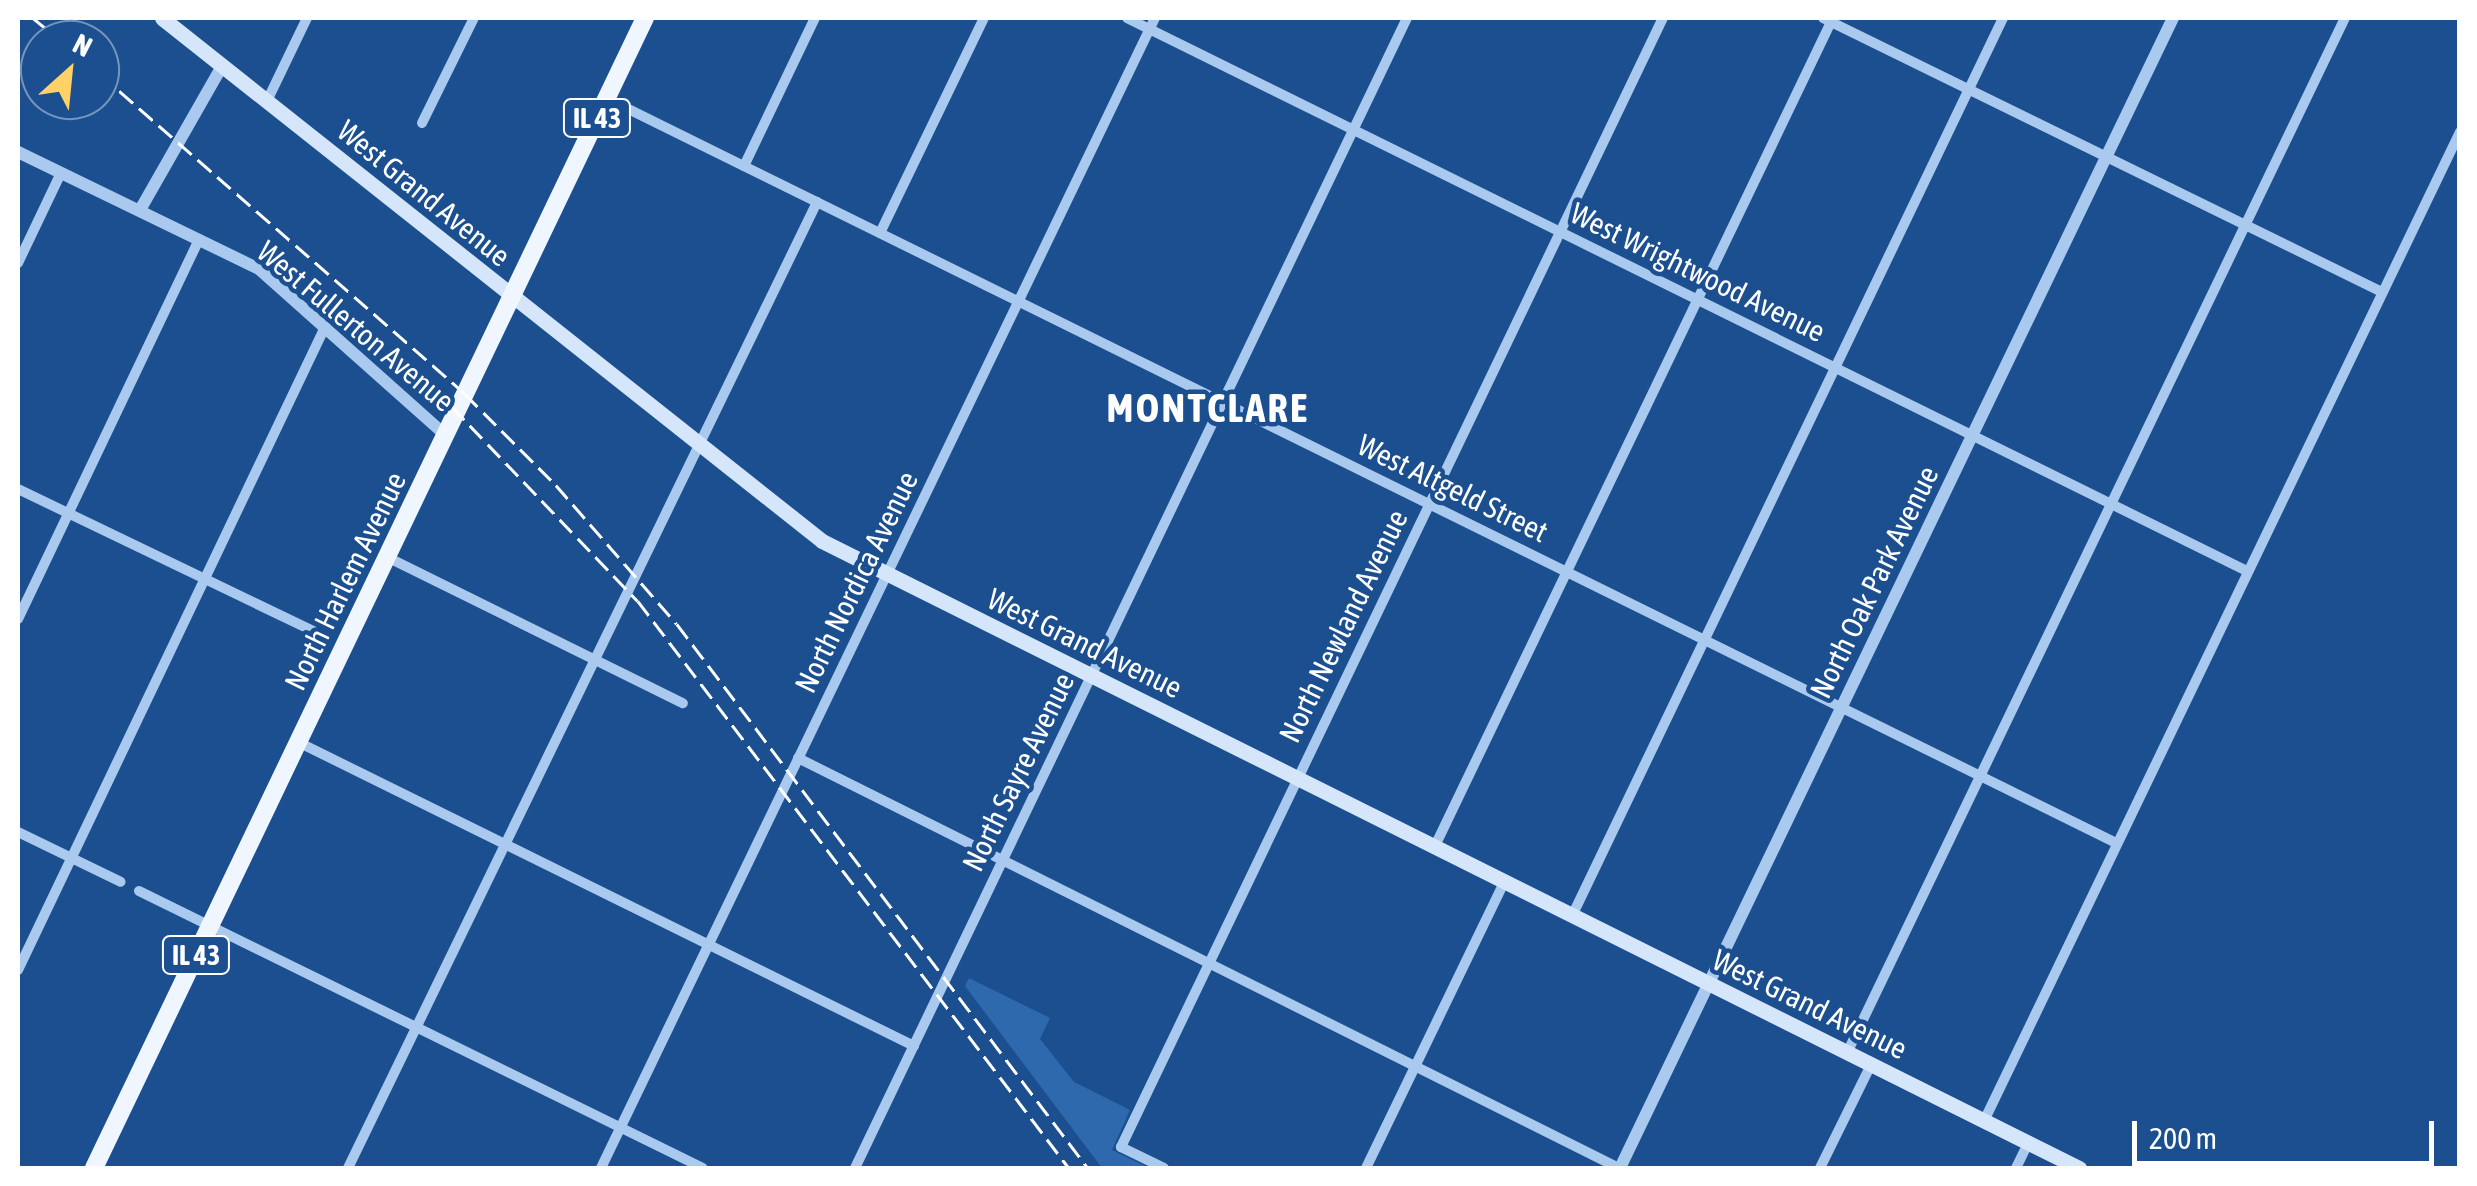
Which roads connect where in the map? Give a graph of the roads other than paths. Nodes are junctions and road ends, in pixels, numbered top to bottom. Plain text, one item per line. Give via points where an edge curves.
1 (162, 18) edge
2 (307, 18) edge
3 (474, 18) edge
4 (645, 18) edge
5 (814, 18) edge
6 (984, 18) edge
7 (1127, 18) edge
8 (1408, 18) edge
9 (1663, 18) edge
10 (2003, 18) edge
11 (2173, 18) edge
12 (2345, 18) edge
13 (1829, 19) edge
14 (1152, 23) edge
15 (222, 66) junction
16 (1969, 89) junction
17 (606, 98) junction
18 (267, 101) junction
19 (422, 123) dead end
20 (1354, 130) junction
21 (2460, 132) edge
22 (18, 152) edge
23 (2106, 156) junction
24 (744, 166) junction
25 (61, 172) junction
26 (817, 202) junction
27 (140, 210) junction
28 (2245, 225) junction
29 (1560, 232) junction
30 (880, 234) junction
31 (199, 239) junction
32 (18, 263) edge
33 (2382, 292) junction
34 (511, 298) junction
35 (1698, 300) junction
36 (1018, 302) junction
37 (326, 326) junction
38 (1835, 368) junction
39 (1223, 402) junction
40 (445, 435) junction
41 (1972, 435) junction
42 (697, 448) junction
43 (18, 489) edge
44 (1429, 504) junction
45 (2111, 504) junction
46 (68, 514) junction
47 (387, 557) junction
48 (2247, 571) junction
49 (1567, 572) junction
50 (887, 575) junction
51 (205, 579) junction
52 (18, 619) edge
53 (316, 632) dead end
54 (1704, 640) junction
55 (592, 659) junction
56 (1091, 677) junction
57 (683, 703) dead end
58 (1842, 708) junction
59 (298, 742) junction
60 (798, 758) junction
61 (1980, 776) junction
62 (1297, 780) junction
63 (18, 832) edge
64 (504, 843) junction
65 (2116, 843) junction
66 (1434, 848) junction
67 (71, 858) junction
68 (1002, 862) junction
69 (121, 882) dead end
70 (1504, 882) junction
71 (140, 891) dead end
72 (1572, 916) junction
73 (210, 924) junction
74 (709, 945) junction
75 (1208, 965) junction
76 (18, 970) edge
77 (1708, 984) junction
78 (416, 1026) junction
79 (914, 1046) junction
80 (1846, 1053) junction
81 (1871, 1065) junction
82 (1416, 1066) junction
83 (1984, 1122) junction
84 (621, 1128) junction
85 (2028, 1143) junction
86 (94, 1168) edge
87 (348, 1168) edge
88 (602, 1168) edge
89 (703, 1168) edge
90 (856, 1168) edge
91 (1164, 1168) edge
92 (1366, 1168) edge
93 (1619, 1168) edge
94 (1820, 1168) edge
95 (2016, 1168) edge
96 (2079, 1168) edge

1 - 15 main road, West Grand Avenue
2 - 18 street
3 - 19 street
4 - 17 main road, North Harlem Avenue / IL 43
5 - 24 street
6 - 30 street
7 - 14 street, West Wrightwood Avenue
8 - 20 street, North Sayre Avenue
9 - 29 street, North Newland Avenue
10 - 16 street
11 - 23 street, North Oak Park Avenue
12 - 28 street
13 - 16 street
13 - 35 street
14 - 20 street, West Wrightwood Avenue
14 - 36 street, North Nordica Avenue
15 - 18 main road, West Grand Avenue
15 - 27 street
16 - 23 street
16 - 38 street
17 - 24 street, West Altgeld Street
17 - 34 main road, North Harlem Avenue / IL 43
18 - 34 main road, West Grand Avenue
20 - 29 street, West Wrightwood Avenue
20 - 39 street, North Sayre Avenue
21 - 33 street
22 - 25 street, West Fullerton Avenue
23 - 28 street
23 - 41 street, North Oak Park Avenue
24 - 26 street, West Altgeld Street
25 - 27 street, West Fullerton Avenue
25 - 32 street
26 - 30 street, West Altgeld Street
26 - 42 street
27 - 31 street, West Fullerton Avenue
28 - 33 street
28 - 45 street
29 - 35 street, West Wrightwood Avenue
29 - 44 street, North Newland Avenue
30 - 36 street, West Altgeld Street
31 - 37 street, West Fullerton Avenue via 259,269
31 - 46 street
33 - 48 street
34 - 40 main road, North Harlem Avenue / IL 43
34 - 42 main road, West Grand Avenue
35 - 38 street, West Wrightwood Avenue
35 - 49 street
36 - 39 street, West Altgeld Street
36 - 50 street, North Nordica Avenue
37 - 40 street, West Fullerton Avenue
37 - 51 street
38 - 41 street, West Wrightwood Avenue
38 - 54 street
39 - 44 street, West Altgeld Street
39 - 56 street, North Sayre Avenue
40 - 47 main road, North Harlem Avenue / IL 43
41 - 45 street, West Wrightwood Avenue
41 - 58 street, North Oak Park Avenue
42 - 50 main road, West Grand Avenue via 813,536
42 - 55 street
43 - 46 street
44 - 49 street, West Altgeld Street
44 - 62 street, North Newland Avenue
45 - 48 street, West Wrightwood Avenue
45 - 61 street
46 - 51 street
46 - 52 street
47 - 55 street
47 - 59 main road, North Harlem Avenue / IL 43
48 - 65 street
49 - 54 street, West Altgeld Street
49 - 66 street
50 - 56 main road, West Grand Avenue
50 - 60 street, North Nordica Avenue
51 - 53 street
51 - 67 street
54 - 58 street, West Altgeld Street
54 - 72 street
55 - 57 street
55 - 64 street
56 - 62 main road, West Grand Avenue
56 - 68 street, North Sayre Avenue
58 - 61 street, West Altgeld Street
58 - 77 street, North Oak Park Avenue
59 - 64 street
59 - 73 main road, North Harlem Avenue / IL 43
60 - 68 street
60 - 74 street, North Nordica Avenue
61 - 65 street, West Altgeld Street
61 - 80 street
62 - 66 main road, West Grand Avenue
62 - 75 street, North Newland Avenue
63 - 67 street
64 - 74 street
64 - 78 street
65 - 83 street
66 - 70 main road, West Grand Avenue
67 - 69 street
67 - 76 street
68 - 75 street
68 - 79 street, North Sayre Avenue
70 - 72 main road, West Grand Avenue
70 - 82 street
71 - 73 street
72 - 77 main road, West Grand Avenue
73 - 78 street
73 - 86 main road, North Harlem Avenue / IL 43
74 - 79 street
74 - 84 street, North Nordica Avenue
75 - 82 street
75 - 91 street, North Newland Avenue via 1121,1147
77 - 80 main road, West Grand Avenue
77 - 93 street, North Oak Park Avenue
78 - 84 street
78 - 87 street
79 - 90 street, North Sayre Avenue
80 - 81 main road, West Grand Avenue
81 - 83 main road, West Grand Avenue
81 - 94 street
82 - 92 street
82 - 93 street
83 - 85 main road, West Grand Avenue
84 - 88 street, North Nordica Avenue
84 - 89 street
85 - 95 street
85 - 96 main road, West Grand Avenue

